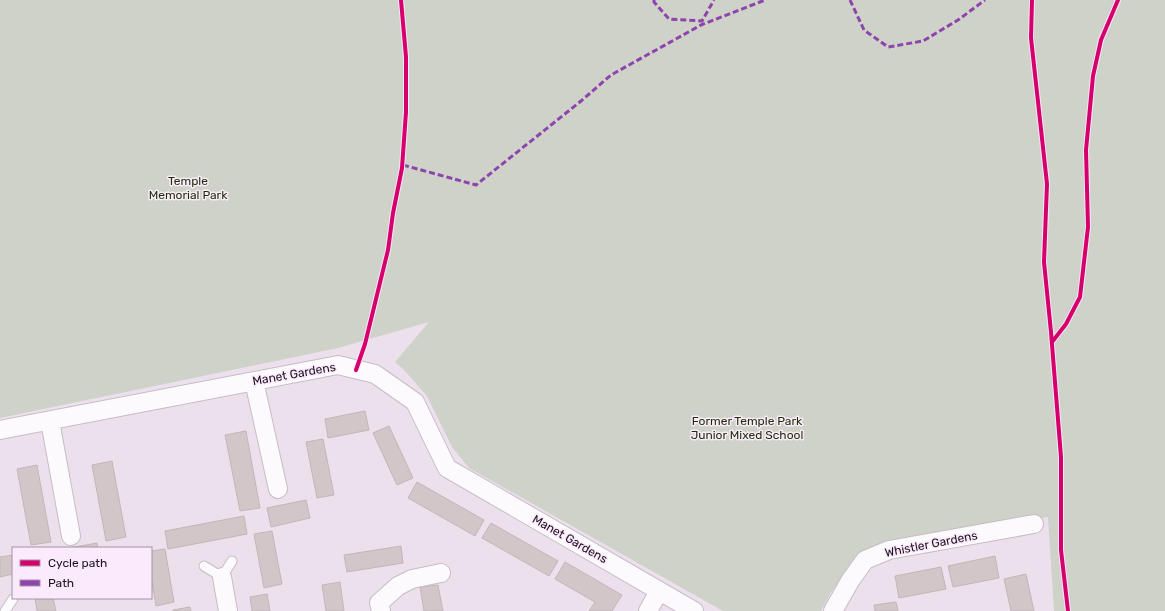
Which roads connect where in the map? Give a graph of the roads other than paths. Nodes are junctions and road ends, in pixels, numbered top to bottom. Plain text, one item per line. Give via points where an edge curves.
1 (254, 381) junction
2 (50, 421) junction
3 (0, 430) edge
4 (278, 489) dead end
5 (1034, 524) dead end
6 (71, 536) dead end
7 (232, 561) dead end
8 (204, 566) dead end
9 (441, 573) dead end
10 (222, 577) junction
11 (659, 591) junction
12 (14, 599) edge
13 (5, 611) edge
14 (228, 611) edge
15 (381, 611) edge
16 (648, 611) edge
17 (694, 611) edge
18 (833, 611) edge

1 - 2 street, Manet Gardens
1 - 4 street
1 - 11 street, Manet Gardens via 338,365 375,374 415,402 447,468
2 - 3 street, Manet Gardens
2 - 6 street
5 - 18 street, Whistler Gardens via 889,550 865,560
7 - 10 lane
8 - 10 lane
9 - 15 street via 412,579 398,586 379,603
10 - 14 street
11 - 16 street
11 - 17 street, Manet Gardens
12 - 13 lane

